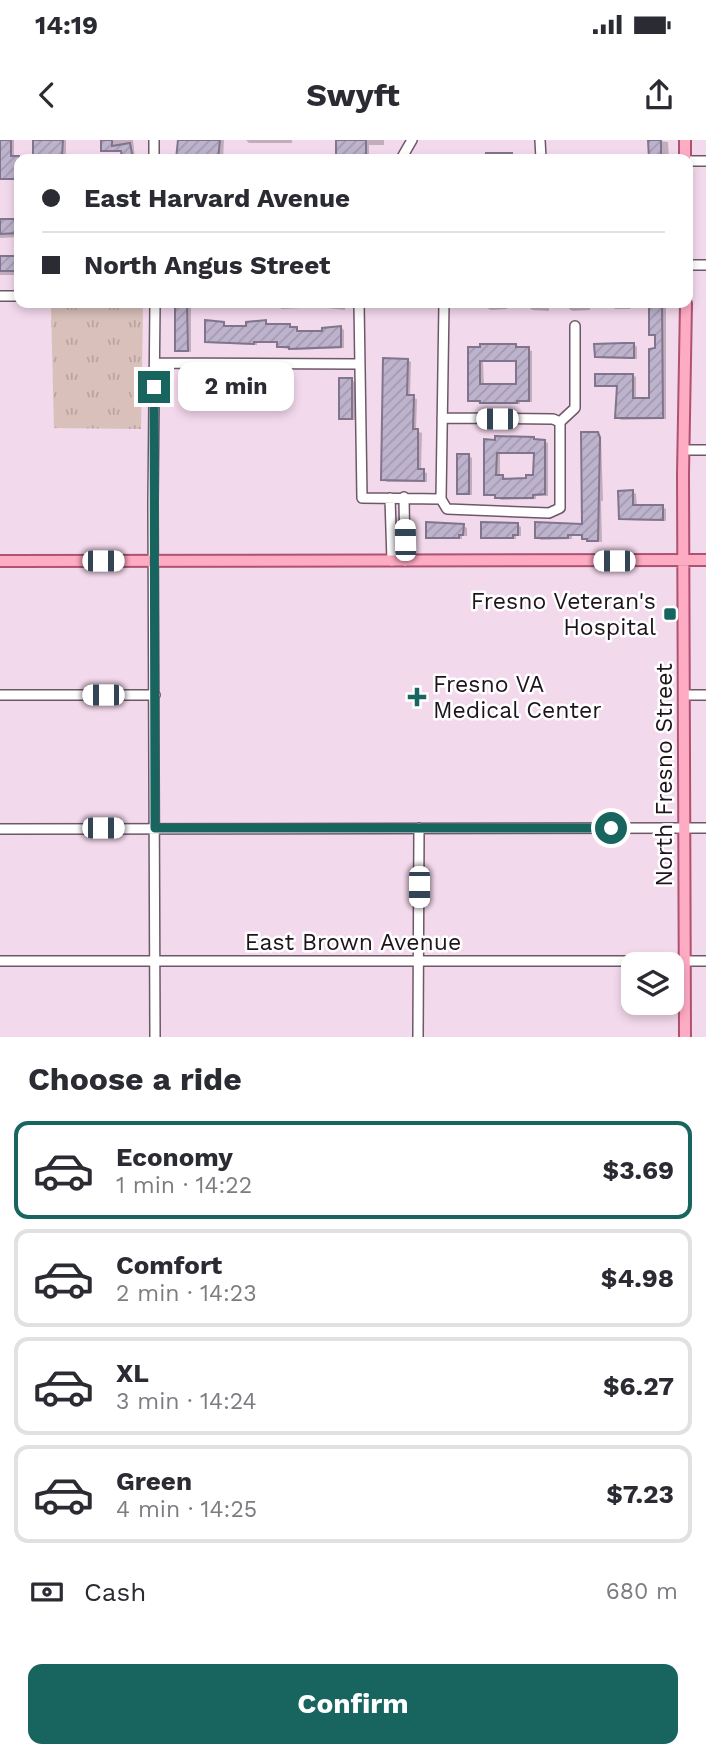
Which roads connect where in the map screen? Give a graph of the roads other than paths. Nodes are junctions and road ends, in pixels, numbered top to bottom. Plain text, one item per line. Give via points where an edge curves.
1 (155, 308) edge
2 (359, 308) edge
3 (444, 308) edge
4 (686, 308) edge
5 (575, 326) dead end
6 (155, 363) junction
7 (359, 364) junction
8 (442, 418) junction
9 (560, 422) junction
10 (685, 450) junction
11 (706, 450) edge
12 (404, 497) junction
13 (390, 498) junction
14 (442, 499) junction
15 (684, 560) junction
16 (706, 560) edge
17 (0, 561) edge
18 (155, 561) junction
19 (392, 561) junction
20 (405, 561) junction
21 (0, 695) edge
22 (155, 695) junction
23 (685, 695) junction
24 (706, 695) edge
25 (0, 828) edge
26 (155, 828) junction
27 (419, 828) junction
28 (685, 828) junction
29 (706, 828) edge
30 (0, 961) edge
31 (155, 961) junction
32 (418, 961) junction
33 (621, 961) edge
34 (684, 961) junction
35 (706, 961) edge
36 (155, 1037) edge
37 (418, 1037) edge
38 (685, 1037) edge

1 - 6 street
2 - 7 street
3 - 8 street
4 - 10 main road, North Fresno Street
5 - 9 street via 575,408
6 - 7 street
6 - 18 street
7 - 13 street via 362,498
8 - 9 street
8 - 14 street
9 - 14 street via 560,508 549,513 447,509
10 - 11 street
10 - 15 main road, North Fresno Street
12 - 13 street
12 - 14 street
12 - 20 street
13 - 19 street
15 - 16 main road
15 - 20 main road
15 - 23 main road, North Fresno Street
17 - 18 main road
18 - 19 main road
18 - 22 street
19 - 20 main road
21 - 22 street
22 - 26 street
23 - 24 street
23 - 28 main road, North Fresno Street
25 - 26 street
26 - 27 street
26 - 31 street
27 - 28 street
27 - 32 street
28 - 29 street
28 - 34 main road, North Fresno Street
30 - 31 street, East Brown Avenue
31 - 32 street, East Brown Avenue
31 - 36 street
32 - 33 street, East Brown Avenue
32 - 37 street
34 - 35 street, East Brown Avenue
34 - 38 main road, North Fresno Street

